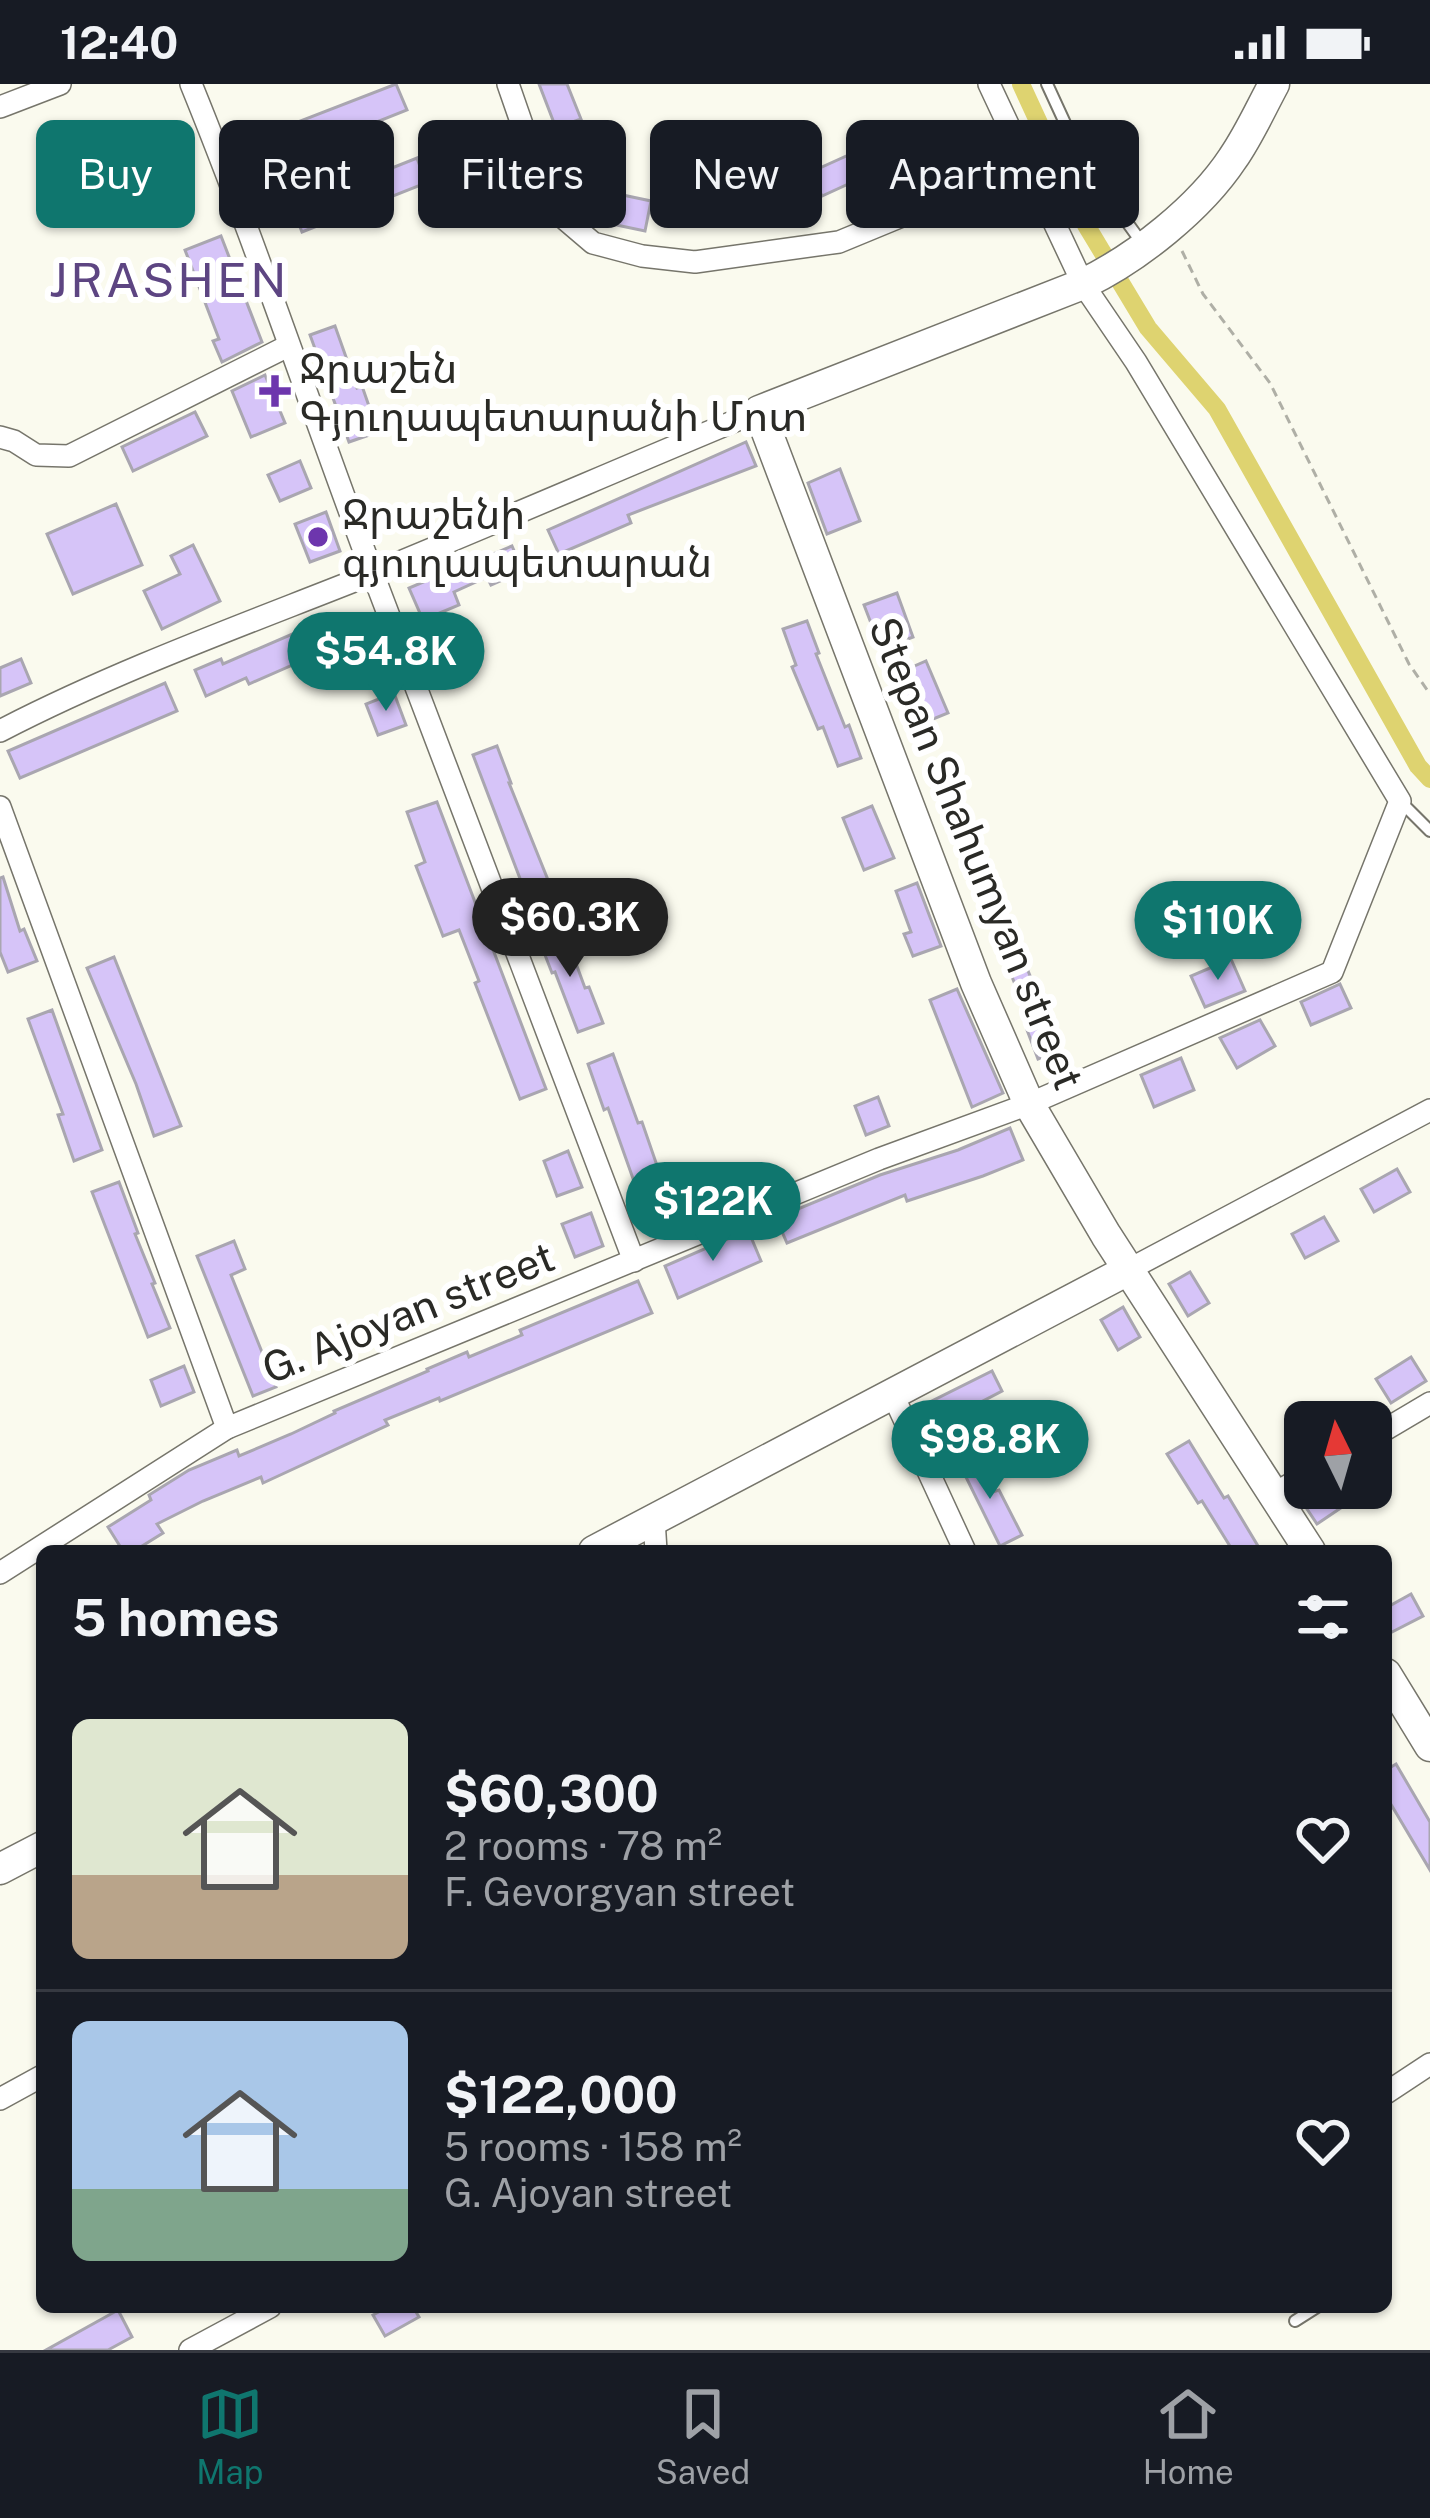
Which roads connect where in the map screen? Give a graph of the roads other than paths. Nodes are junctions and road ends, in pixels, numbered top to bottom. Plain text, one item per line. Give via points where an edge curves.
1 (60, 84) edge
2 (190, 84) edge
3 (508, 84) edge
4 (989, 84) edge
5 (1047, 84) edge
6 (1274, 84) edge
7 (0, 107) edge
8 (1007, 120) edge
9 (873, 228) edge
10 (1061, 228) edge
11 (1134, 252) junction
12 (1088, 281) junction
13 (287, 346) junction
14 (759, 411) junction
15 (0, 437) edge
16 (372, 573) junction
17 (0, 730) edge
18 (1400, 801) junction
19 (0, 807) edge
20 (1430, 832) edge
21 (1029, 1104) junction
22 (1430, 1110) edge
23 (634, 1261) junction
24 (1128, 1270) junction
25 (892, 1394) junction
26 (1430, 1403) edge
27 (1392, 1426) edge
28 (227, 1428) junction
29 (1284, 1488) edge
30 (1275, 1493) junction
31 (654, 1519) junction
32 (44, 1545) edge
33 (604, 1545) edge
34 (656, 1545) edge
35 (962, 1545) edge
36 (1306, 1545) edge
37 (36, 1550) edge
38 (0, 1573) edge
39 (1392, 1684) edge
40 (1430, 1746) edge
41 (36, 1849) edge
42 (0, 1869) edge
43 (1430, 2064) edge
44 (36, 2079) edge
45 (1392, 2088) edge
46 (0, 2099) edge
47 (259, 2313) edge
48 (1308, 2313) edge
49 (1295, 2321) dead end
50 (190, 2350) edge

1 - 7 street
2 - 13 street
3 - 9 street via 542,182 592,243 695,262 839,242
4 - 8 street
5 - 11 lane
6 - 11 main road via 1232,160 1171,228
10 - 12 street
11 - 12 main road
12 - 14 main road
12 - 18 street
13 - 15 street via 69,456 36,455
13 - 16 street
14 - 16 street
14 - 21 main road, Stepan Shahumyan street
16 - 17 street
16 - 23 street
18 - 20 lane
18 - 21 street, G. Ajoyan street via 1332,972
19 - 28 street
21 - 23 street, G. Ajoyan street
21 - 24 main road, Stepan Shahumyan street
22 - 24 street
23 - 28 street, G. Ajoyan street
24 - 25 main road
24 - 30 main road, Stepan Shahumyan street
25 - 31 main road
25 - 35 street
26 - 27 street
28 - 32 street, G. Ajoyan street
29 - 30 street
30 - 36 main road, Stepan Shahumyan street
31 - 33 main road
31 - 34 street
37 - 38 street, G. Ajoyan street
39 - 40 main road
41 - 42 main road
43 - 45 street
44 - 46 street
47 - 50 street
48 - 49 lane

